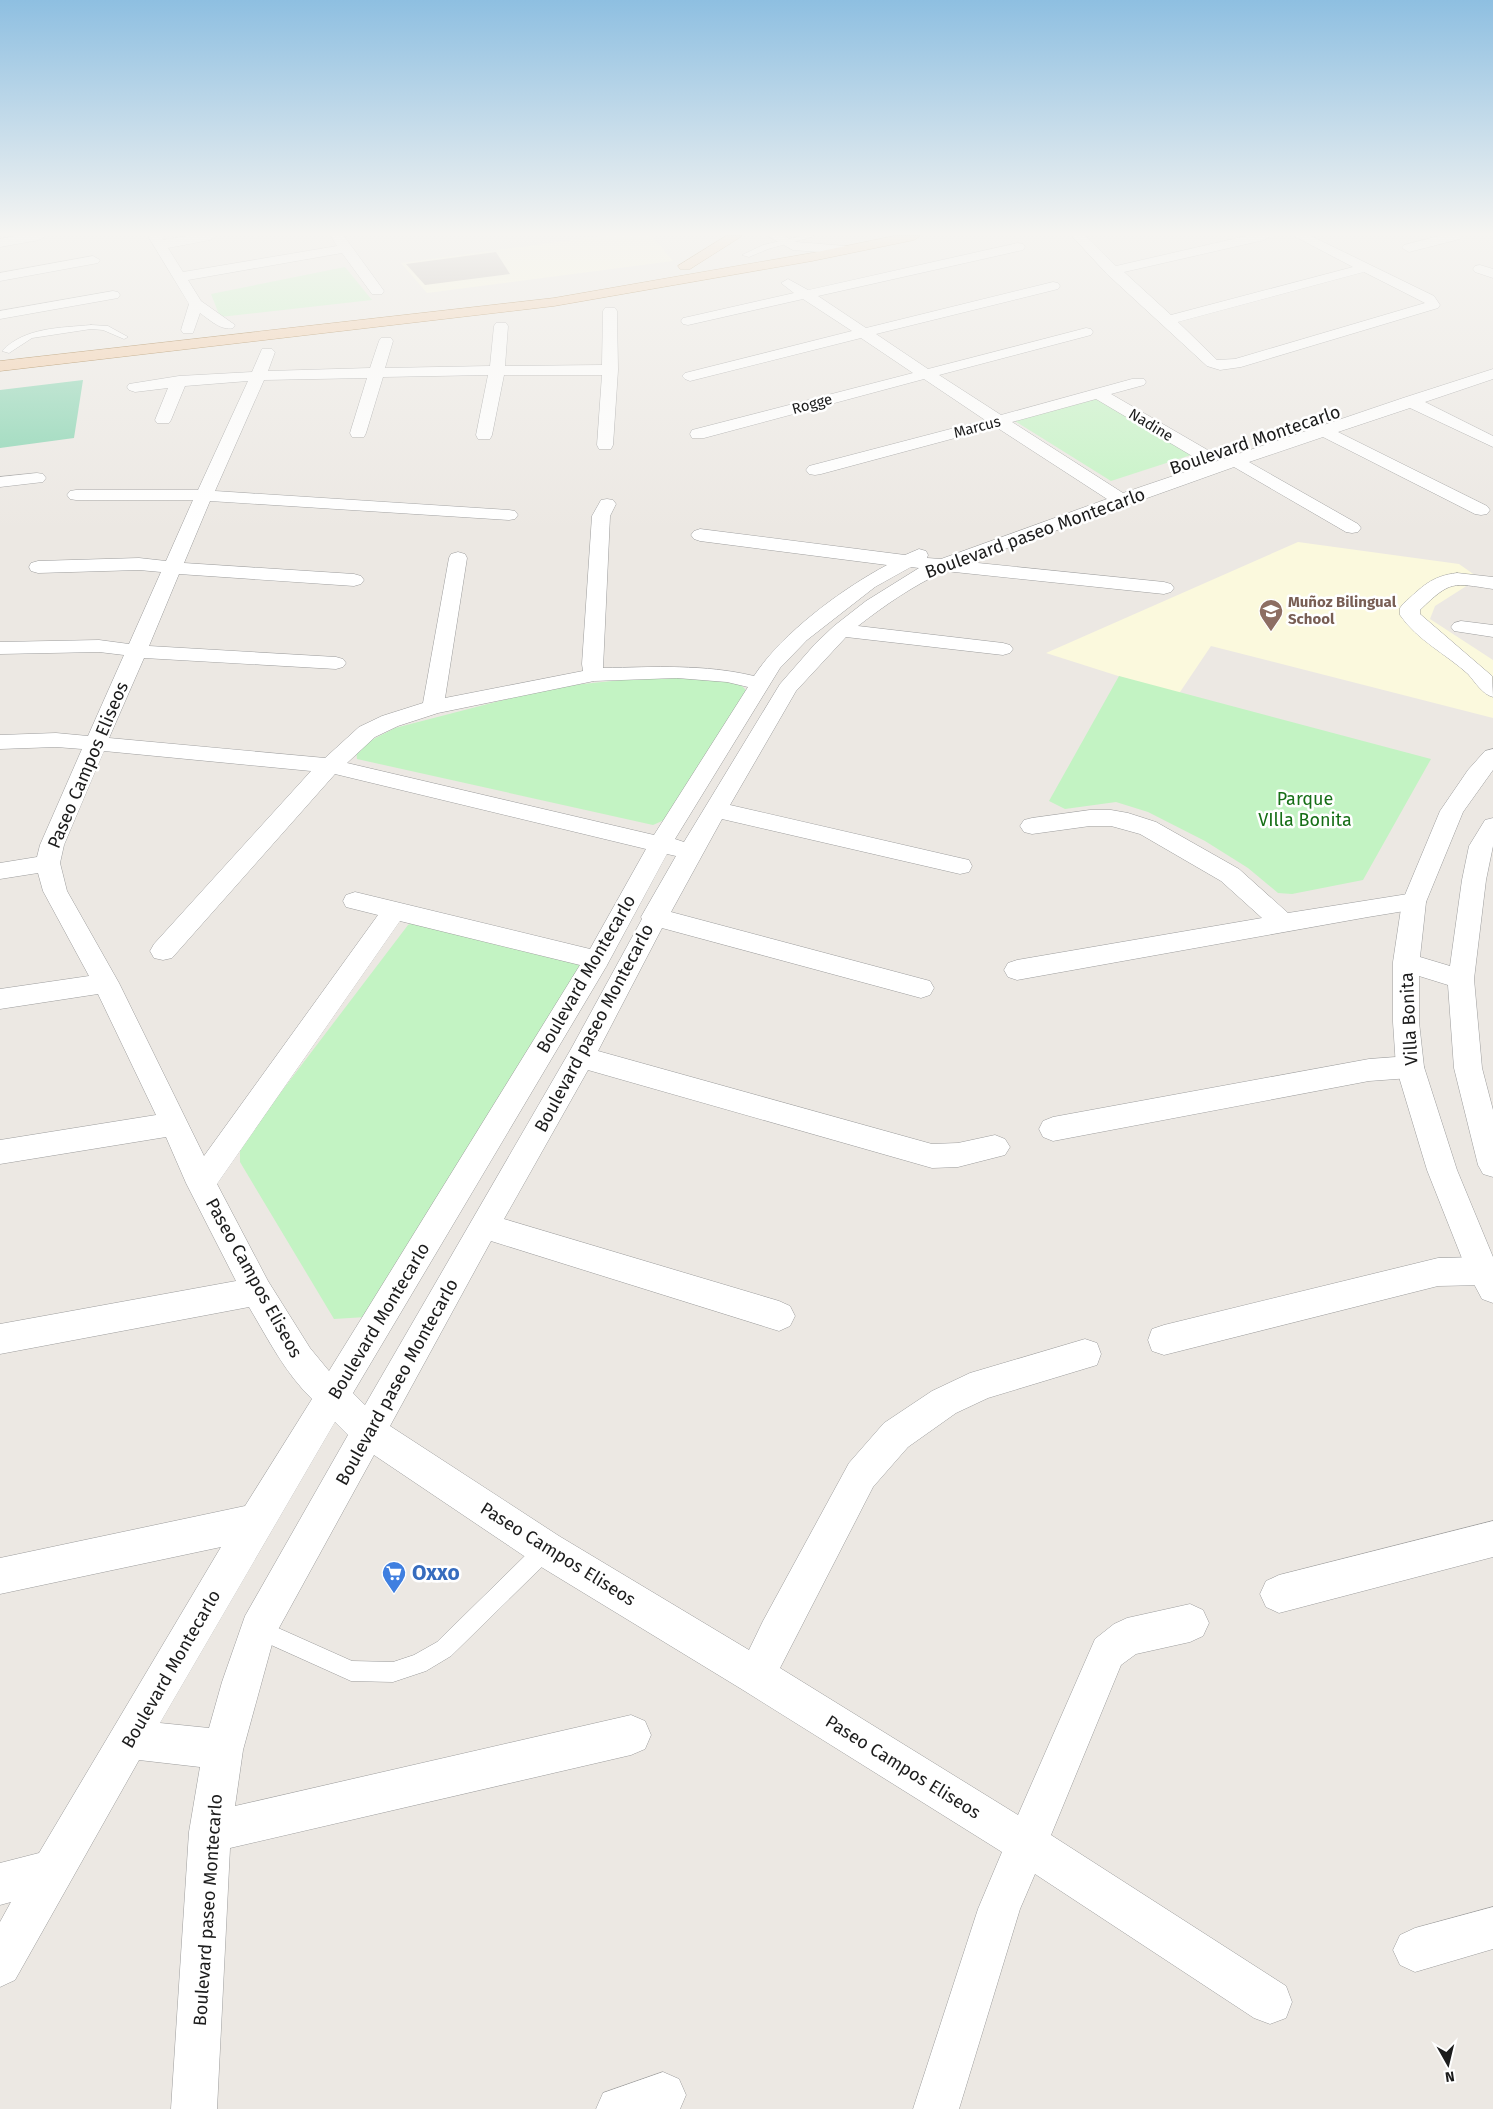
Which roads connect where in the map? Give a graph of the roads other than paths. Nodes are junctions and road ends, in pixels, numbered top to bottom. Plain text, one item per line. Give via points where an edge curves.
1 (277, 334) edge
2 (500, 334) edge
3 (610, 334) edge
4 (854, 334) edge
5 (868, 334) edge
6 (1077, 334) edge
7 (1184, 334) edge
8 (1335, 334) edge
9 (129, 336) dead end
10 (386, 341) dead end
11 (3, 351) edge
12 (263, 364) junction
13 (0, 366) edge
14 (497, 370) junction
15 (610, 370) junction
16 (1492, 371) edge
17 (378, 372) junction
18 (926, 374) junction
19 (690, 376) dead end
20 (179, 380) junction
21 (1138, 382) dead end
22 (135, 387) dead end
23 (1097, 393) junction
24 (1413, 402) junction
25 (163, 420) dead end
26 (999, 421) junction
27 (358, 433) dead end
28 (1327, 433) junction
29 (698, 434) dead end
30 (484, 435) dead end
31 (1493, 442) edge
32 (605, 445) dead end
33 (1206, 456) junction
34 (1240, 463) junction
35 (815, 470) dead end
36 (37, 478) dead end
37 (0, 482) edge
38 (1114, 494) junction
39 (76, 495) dead end
40 (203, 497) junction
41 (607, 504) dead end
42 (1481, 510) dead end
43 (509, 515) dead end
44 (1352, 528) dead end
45 (700, 536) dead end
46 (458, 558) dead end
47 (906, 561) junction
48 (942, 565) junction
49 (38, 567) dead end
50 (173, 568) junction
51 (354, 580) dead end
52 (1493, 582) edge
53 (1164, 588) dead end
54 (1461, 627) dead end
55 (841, 630) junction
56 (1493, 631) edge
57 (0, 648) edge
58 (1003, 649) dead end
59 (137, 651) junction
60 (336, 663) dead end
61 (594, 675) junction
62 (760, 684) junction
63 (1493, 691) edge
64 (433, 707) junction
65 (0, 742) edge
66 (95, 743) junction
67 (1493, 756) edge
68 (330, 766) junction
69 (717, 810) junction
70 (1032, 826) dead end
71 (1493, 826) edge
72 (660, 844) junction
73 (691, 851) junction
74 (48, 863) junction
75 (960, 866) dead end
76 (0, 871) edge
77 (355, 901) dead end
78 (1414, 902) junction
79 (394, 911) junction
80 (654, 917) junction
81 (1283, 923) junction
82 (163, 951) dead end
83 (597, 960) junction
84 (1406, 962) junction
85 (1017, 970) dead end
86 (1461, 979) junction
87 (106, 983) junction
88 (920, 988) dead end
89 (0, 999) edge
90 (581, 1057) junction
91 (1410, 1067) junction
92 (175, 1124) junction
93 (1054, 1129) dead end
94 (995, 1147) dead end
95 (0, 1152) edge
96 (1493, 1165) edge
97 (201, 1182) junction
98 (484, 1226) junction
99 (1488, 1280) edge
100 (257, 1291) junction
101 (779, 1316) dead end
102 (0, 1339) edge
103 (1164, 1340) dead end
104 (1084, 1354) dead end
105 (333, 1398) junction
106 (369, 1432) junction
107 (256, 1522) junction
108 (1493, 1539) edge
109 (546, 1549) junction
110 (0, 1576) edge
111 (1279, 1594) dead end
112 (1190, 1623) dead end
113 (258, 1629) junction
114 (757, 1676) junction
115 (631, 1735) dead end
116 (130, 1738) junction
117 (223, 1750) junction
118 (210, 1832) junction
119 (1027, 1844) junction
120 (52, 1871) junction
121 (0, 1884) edge
122 (1493, 1928) edge
123 (1415, 1950) dead end
124 (0, 1965) edge
125 (1270, 2002) dead end
126 (663, 2095) dead end
127 (936, 2108) edge
128 (194, 2109) edge
129 (619, 2109) edge

1 - 13 main road
2 - 14 street
3 - 15 street
4 - 19 street
5 - 18 street
6 - 18 street, Rogge
7 - 8 street via 1212,362 1220,365 1236,364
9 - 11 main road
10 - 17 street
12 - 17 street
12 - 20 street
12 - 40 street, Paseo Campos Eliseos
14 - 15 street
14 - 17 street
14 - 30 street
15 - 32 street
16 - 24 street, Boulevard paseo Montecarlo
16 - 33 street, Boulevard Montecarlo
17 - 27 street
18 - 26 street
18 - 29 street, Rogge
20 - 22 street
20 - 25 street
21 - 23 street, Marcus
23 - 26 street, Marcus
23 - 33 street, Nadine
24 - 28 street, Boulevard paseo Montecarlo
24 - 31 street
26 - 35 street, Marcus
26 - 38 street
28 - 34 street, Boulevard paseo Montecarlo
28 - 42 street
33 - 38 street, Boulevard Montecarlo
34 - 38 street, Boulevard paseo Montecarlo
34 - 44 street
36 - 37 street
38 - 47 street, Boulevard Montecarlo via 935,548
38 - 48 street, Boulevard paseo Montecarlo
39 - 40 street via 183,494
40 - 43 street
40 - 50 street, Paseo Campos Eliseos
41 - 61 street via 601,516
45 - 47 street
46 - 64 street
47 - 48 street
47 - 62 street, Boulevard Montecarlo via 868,583 800,636 772,665
48 - 53 street
48 - 55 street, Boulevard paseo Montecarlo via 898,588
49 - 50 street via 124,564
50 - 51 street
50 - 59 street, Paseo Campos Eliseos
52 - 63 street via 1446,581 1437,584 1410,608 1410,615 1418,624 1473,669
54 - 56 street
55 - 58 street
55 - 69 street, Boulevard paseo Montecarlo via 787,688
57 - 59 street via 99,646
59 - 60 street
59 - 66 street, Paseo Campos Eliseos
61 - 62 street via 677,672 727,676
61 - 64 street
62 - 72 street, Boulevard Montecarlo
64 - 68 street via 367,732
65 - 66 street via 56,740
66 - 68 street
66 - 74 street, Paseo Campos Eliseos via 52,845
67 - 78 street, Villa Bonita via 1452,811
68 - 72 street
68 - 82 street
69 - 73 street, Boulevard paseo Montecarlo
69 - 75 street
70 - 81 street via 1111,818 1148,828 1230,875
71 - 86 street via 1481,846
72 - 73 street
72 - 83 street, Boulevard Montecarlo
73 - 80 street, Boulevard paseo Montecarlo
74 - 76 street
74 - 87 street, Paseo Campos Eliseos via 54,891
77 - 79 street
78 - 81 street
78 - 84 street, Villa Bonita
79 - 83 street
79 - 97 street
80 - 88 street
80 - 90 street, Boulevard paseo Montecarlo
81 - 85 street
83 - 105 street, Boulevard Montecarlo
84 - 86 street
84 - 91 street, Villa Bonita
86 - 96 street via 1468,1068
87 - 89 street
87 - 92 street, Paseo Campos Eliseos
90 - 94 street via 932,1156 958,1155
90 - 98 street, Boulevard paseo Montecarlo
91 - 93 street via 1369,1070
91 - 99 street, Villa Bonita via 1442,1170
92 - 95 street
92 - 97 street, Paseo Campos Eliseos
97 - 100 street, Paseo Campos Eliseos
98 - 101 street
98 - 106 street, Boulevard paseo Montecarlo
99 - 103 street via 1438,1272
100 - 102 street
100 - 105 street, Paseo Campos Eliseos via 298,1359
104 - 114 street via 982,1384 944,1402 896,1435 861,1475
105 - 106 street, Paseo Campos Eliseos
105 - 107 street, Boulevard Montecarlo
106 - 109 street, Paseo Campos Eliseos
106 - 113 street, Boulevard paseo Montecarlo
107 - 110 street
107 - 116 street, Boulevard Montecarlo
108 - 111 street
109 - 113 lane via 444,1649 418,1664 393,1672 351,1671
109 - 114 street, Paseo Campos Eliseos
112 - 119 street via 1127,1637 1108,1652
113 - 117 street, Boulevard paseo Montecarlo
114 - 119 street, Paseo Campos Eliseos
115 - 118 street
116 - 117 street
116 - 120 street, Boulevard Montecarlo
117 - 118 street, Boulevard paseo Montecarlo
118 - 128 street, Boulevard paseo Montecarlo
119 - 125 street, Paseo Campos Eliseos
119 - 127 street via 1000,1908
120 - 121 street
120 - 124 street, Boulevard Montecarlo
122 - 123 street
126 - 129 street

